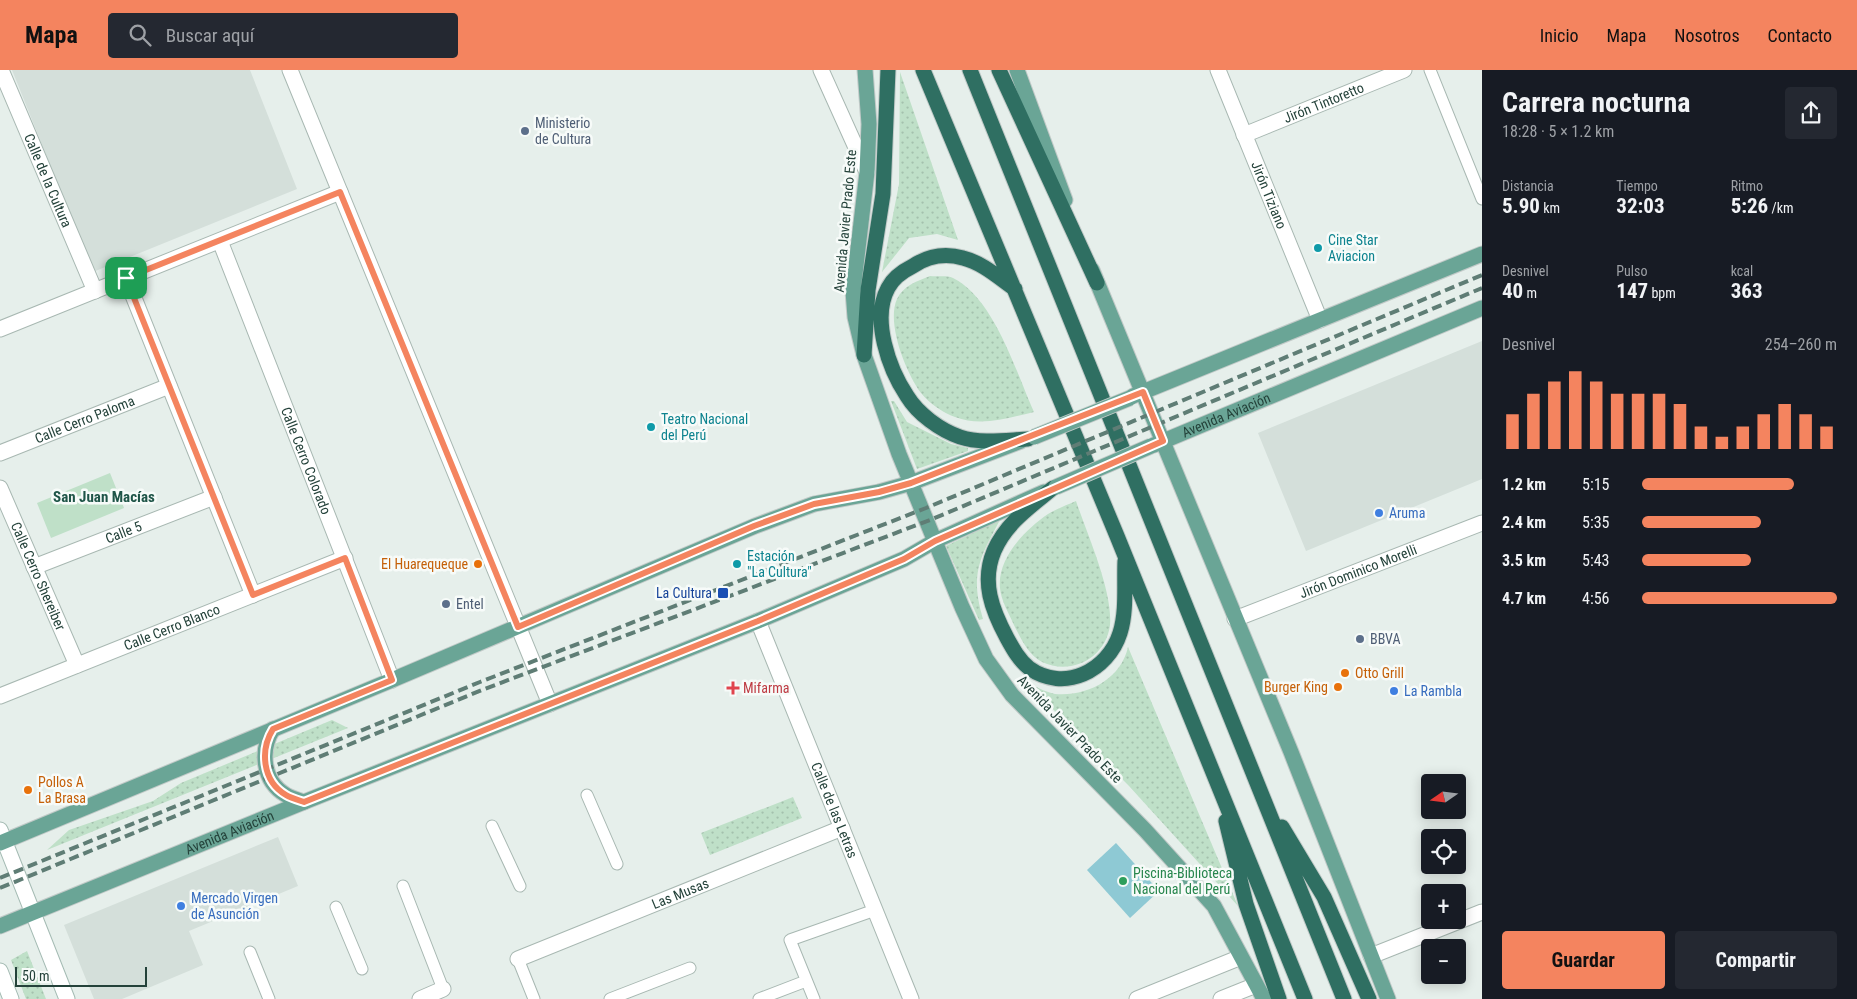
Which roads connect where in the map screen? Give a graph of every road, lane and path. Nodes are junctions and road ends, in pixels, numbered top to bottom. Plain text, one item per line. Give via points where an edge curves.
1 (1, 70) edge
2 (290, 70) edge
3 (821, 70) edge
4 (865, 70) edge
5 (888, 70) edge
6 (923, 70) edge
7 (970, 70) edge
8 (999, 70) edge
9 (1017, 70) edge
10 (1218, 70) edge
11 (1404, 70) edge
12 (1430, 70) edge
13 (1244, 135) junction
14 (868, 172) junction
15 (340, 192) junction
16 (1482, 199) edge
17 (220, 241) junction
18 (1482, 254) edge
19 (126, 278) junction
20 (1097, 283) junction
21 (1015, 289) junction
22 (94, 291) junction
23 (1482, 308) edge
24 (1320, 320) junction
25 (0, 329) edge
26 (864, 354) junction
27 (170, 386) junction
28 (1136, 395) junction
29 (1031, 438) junction
30 (1157, 444) junction
31 (0, 453) edge
32 (911, 483) junction
33 (0, 488) edge
34 (1054, 488) junction
35 (214, 496) junction
36 (1482, 523) edge
37 (935, 541) junction
38 (1125, 555) junction
39 (345, 558) junction
40 (34, 567) junction
41 (253, 595) junction
42 (1235, 619) junction
43 (758, 621) junction
44 (518, 627) junction
45 (77, 665) junction
46 (392, 680) junction
47 (0, 696) edge
48 (550, 704) junction
49 (273, 729) junction
50 (1219, 785) junction
51 (588, 795) dead end
52 (1264, 801) junction
53 (304, 802) junction
54 (492, 826) dead end
55 (842, 828) junction
56 (1, 838) edge
57 (617, 864) dead end
58 (403, 886) dead end
59 (520, 886) dead end
60 (336, 907) dead end
61 (875, 910) junction
62 (1482, 912) edge
63 (32, 913) junction
64 (0, 926) edge
65 (250, 952) dead end
66 (1371, 956) junction
67 (1241, 957) junction
68 (518, 959) joint
69 (690, 968) dead end
70 (362, 969) dead end
71 (0, 971) edge
72 (806, 980) junction
73 (1256, 985) junction
74 (443, 989) joint
75 (11, 999) edge
76 (67, 999) edge
77 (269, 999) edge
78 (420, 999) edge
79 (534, 999) edge
80 (610, 999) edge
81 (759, 999) edge
82 (814, 999) edge
83 (911, 999) edge
84 (1137, 999) edge
85 (1221, 999) edge
86 (1264, 999) edge
87 (1278, 999) edge
88 (1305, 999) edge
89 (1344, 999) edge
90 (1369, 999) edge
91 (1388, 999) edge

1 - 22 street, Calle de la Cultura
2 - 15 street
3 - 14 street
4 - 14 main road, Avenida Javier Prado Este
5 - 26 highway via 884,194 864,317
6 - 21 highway
7 - 52 highway
8 - 20 highway
9 - 20 main road
10 - 13 street, Jirón Tiziano
11 - 13 street, Jirón Tintoretto
12 - 16 street
13 - 24 street, Jirón Tiziano
14 - 26 main road, Avenida Javier Prado Este via 854,291 855,317
15 - 17 street
15 - 44 street
17 - 19 street
17 - 39 street, Calle Cerro Colorado
18 - 24 main road
19 - 22 street
19 - 27 street
20 - 28 main road
21 - 29 highway via 979,264 964,258 934,256 894,278 884,300 882,325 893,368 907,397 925,416 961,438 1001,441
21 - 38 highway
22 - 25 street
23 - 30 main road, Avenida Aviación
24 - 28 main road
26 - 32 main road, Avenida Javier Prado Este
27 - 31 street, Calle Cerro Paloma
27 - 35 street
28 - 29 main road, bridge
28 - 30 main road
29 - 32 main road
30 - 34 main road, Avenida Aviación, bridge
30 - 42 main road
32 - 37 main road, Avenida Javier Prado Este
32 - 44 main road via 814,504 754,526
33 - 40 street, Calle Cerro Shereiber
34 - 37 main road, Avenida Aviación
34 - 38 highway via 1005,532 989,570 992,606 1022,662 1040,674 1060,679 1082,676 1101,665 1120,633
35 - 40 street, Calle 5
35 - 41 street
36 - 42 street, Jirón Dominico Morelli
37 - 43 main road, Avenida Aviación via 904,559
37 - 67 main road, Avenida Javier Prado Este via 986,659 1012,695 1194,883 1214,906
38 - 50 highway
39 - 41 street, Calle Cerro Blanco
39 - 46 street, Calle Cerro Colorado
40 - 45 street, Calle Cerro Shereiber
41 - 45 street, Calle Cerro Blanco
42 - 66 main road
43 - 48 main road, Avenida Aviación
43 - 55 street, Calle de las Letras
44 - 46 main road
44 - 48 street
45 - 47 street, Calle Cerro Blanco
46 - 49 main road
48 - 53 main road, Avenida Aviación
49 - 53 main road via 265,748 264,761 271,780 285,795
49 - 56 main road
50 - 87 highway via 1246,904
50 - 88 highway
51 - 57 street
52 - 89 highway
52 - 90 highway via 1324,897
53 - 63 main road, Avenida Aviación
54 - 59 street
55 - 61 street, Calle de las Letras
55 - 68 street, Las Musas
56 - 63 street
58 - 74 street
60 - 70 street
61 - 72 street via 788,936
61 - 83 street, Calle de las Letras
62 - 66 street
63 - 64 main road, Avenida Aviación
63 - 76 street
65 - 77 street
66 - 91 main road
67 - 73 main road, Avenida Javier Prado Este
67 - 84 street
68 - 79 street
69 - 80 street
71 - 75 street
72 - 81 street
72 - 82 street
73 - 85 street
73 - 86 main road, Avenida Javier Prado Este
74 - 78 street

